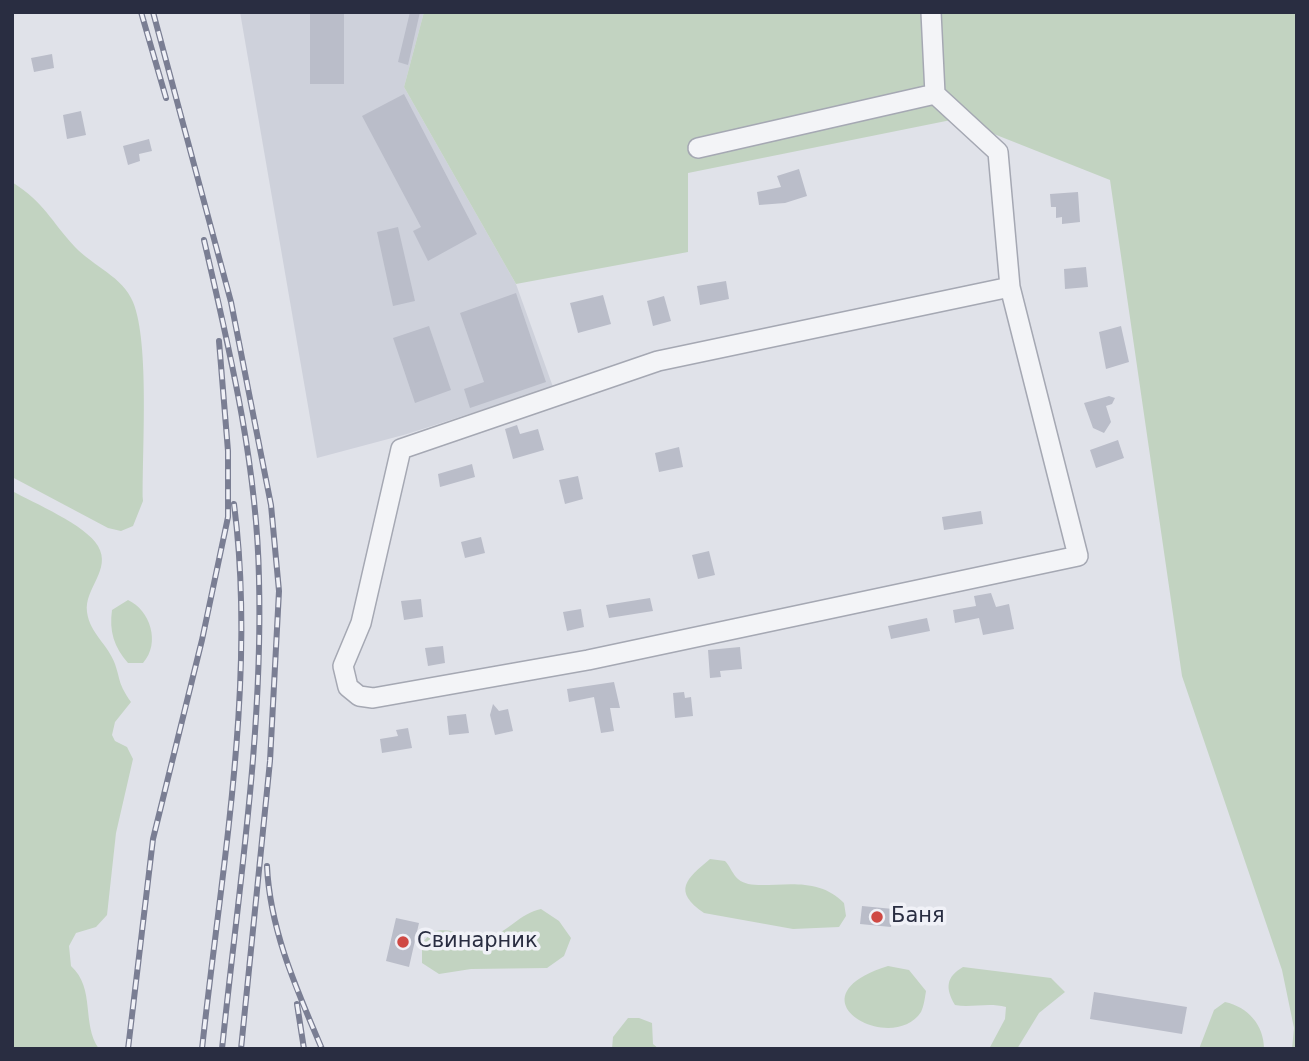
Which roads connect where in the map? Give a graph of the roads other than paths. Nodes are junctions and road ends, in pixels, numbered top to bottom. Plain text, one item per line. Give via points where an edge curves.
1 (931, 12) edge
2 (935, 94) junction
3 (698, 148) dead end
4 (1010, 287) junction

1 - 2 street
2 - 3 street
2 - 4 street via 998,152
4 - 4 street via 1078,556 574,663 373,698 359,696 348,687 343,666 361,623 401,449 658,361

